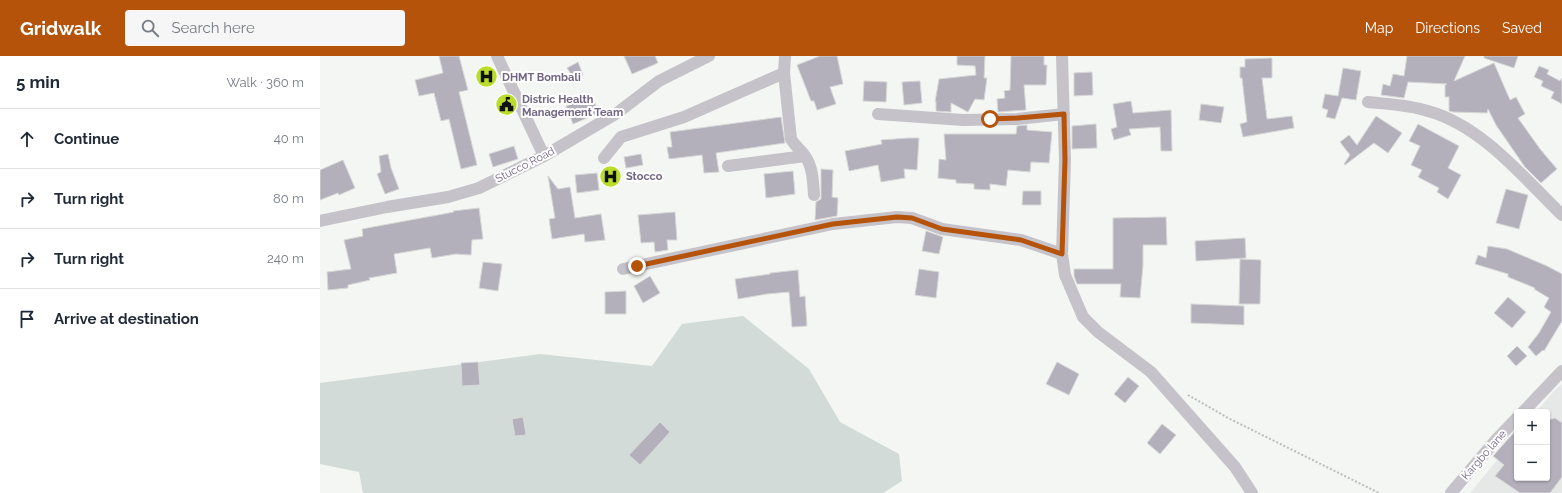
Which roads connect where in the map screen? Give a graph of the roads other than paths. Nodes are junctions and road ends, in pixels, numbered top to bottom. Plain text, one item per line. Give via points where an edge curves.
1 (497, 56) edge
2 (708, 56) edge
3 (785, 56) edge
4 (1062, 56) edge
5 (784, 73) junction
6 (1368, 102) dead end
7 (878, 114) dead end
8 (1064, 114) junction
9 (544, 156) junction
10 (806, 156) junction
11 (604, 158) dead end
12 (728, 166) dead end
13 (814, 195) dead end
14 (1562, 215) edge
15 (320, 221) edge
16 (1062, 254) junction
17 (624, 269) dead end
18 (1562, 371) edge
19 (1526, 409) edge
20 (1514, 421) edge
21 (1252, 493) edge
22 (1451, 493) edge

1 - 9 street
2 - 9 street, Stucco Road via 659,81 617,113
3 - 5 street
4 - 8 street
5 - 10 street via 791,139
5 - 11 street via 684,117 621,137
6 - 14 street via 1428,111 1464,125 1496,150
7 - 8 street via 963,120
8 - 16 street
9 - 15 street, Stucco Road via 478,188 448,197
10 - 12 street
10 - 13 street via 811,168
16 - 17 street via 1021,240 942,229 912,218 897,217 833,224
16 - 21 street via 1065,276 1082,317 1151,372 1235,467
18 - 19 street
20 - 22 street, Kargbo lane

